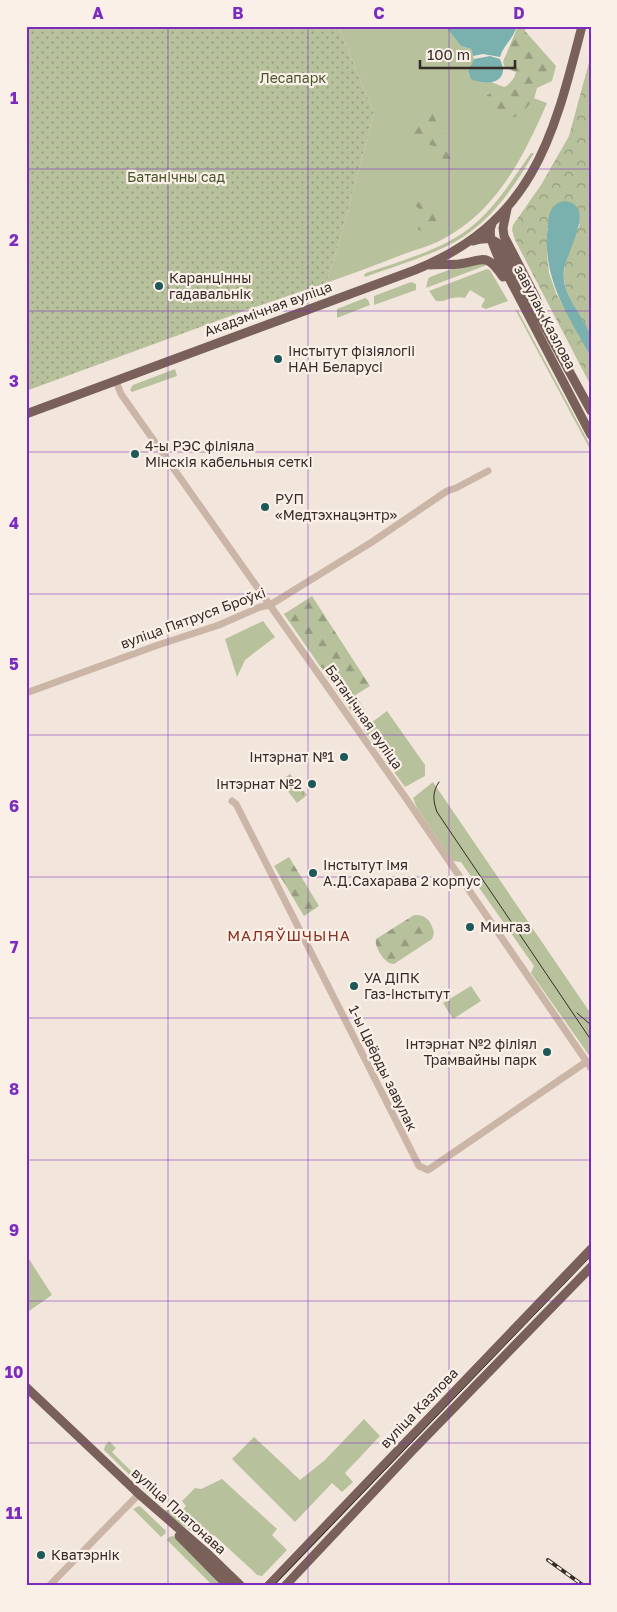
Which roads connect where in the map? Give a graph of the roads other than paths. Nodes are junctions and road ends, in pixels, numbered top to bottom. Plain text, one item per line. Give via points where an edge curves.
1 (582, 26) edge
2 (507, 208) junction
3 (492, 224) junction
4 (491, 238) junction
5 (469, 242) junction
6 (428, 265) junction
7 (515, 291) junction
8 (547, 328) junction
9 (116, 381) junction
10 (591, 411) edge
11 (26, 414) edge
12 (591, 434) edge
13 (488, 471) dead end
14 (270, 605) junction
15 (26, 693) edge
16 (232, 801) dead end
17 (588, 1065) edge
18 (591, 1249) edge
19 (591, 1267) edge
20 (26, 1387) edge
21 (138, 1495) junction
22 (49, 1586) edge
23 (228, 1586) edge
24 (240, 1586) edge
25 (268, 1586) edge
26 (285, 1586) edge

1 - 2 main road, Акадэмічная вуліца via 552,131 534,169
2 - 3 main road, Акадэмічная вуліца
2 - 8 main road, завулак Казлова via 504,236 535,296
3 - 4 main road, завулак Казлова
3 - 5 main road, Акадэмічная вуліца
4 - 5 main road
4 - 7 main road, завулак Казлова
4 - 8 main road, завулак Казлова via 500,245
5 - 6 main road, Акадэмічная вуліца
6 - 7 main road via 486,260 494,264
6 - 9 main road, Акадэмічная вуліца
7 - 12 main road, завулак Казлова
8 - 10 main road, завулак Казлова
9 - 11 main road, Акадэмічная вуліца
9 - 14 street, Батанічная вуліца
13 - 14 street, вуліца Пятруся Броўкі via 448,491
14 - 15 street, вуліца Пятруся Броўкі
14 - 17 street, Батанічная вуліца
16 - 17 street, 1-ы Цвёрды завулак via 419,1166 428,1170
18 - 25 main road, вуліца Казлова
19 - 26 main road, вуліца Казлова
20 - 21 main road, вуліца Платонава
21 - 22 street
21 - 23 main road, вуліца Платонава
21 - 24 main road, вуліца Платонава

